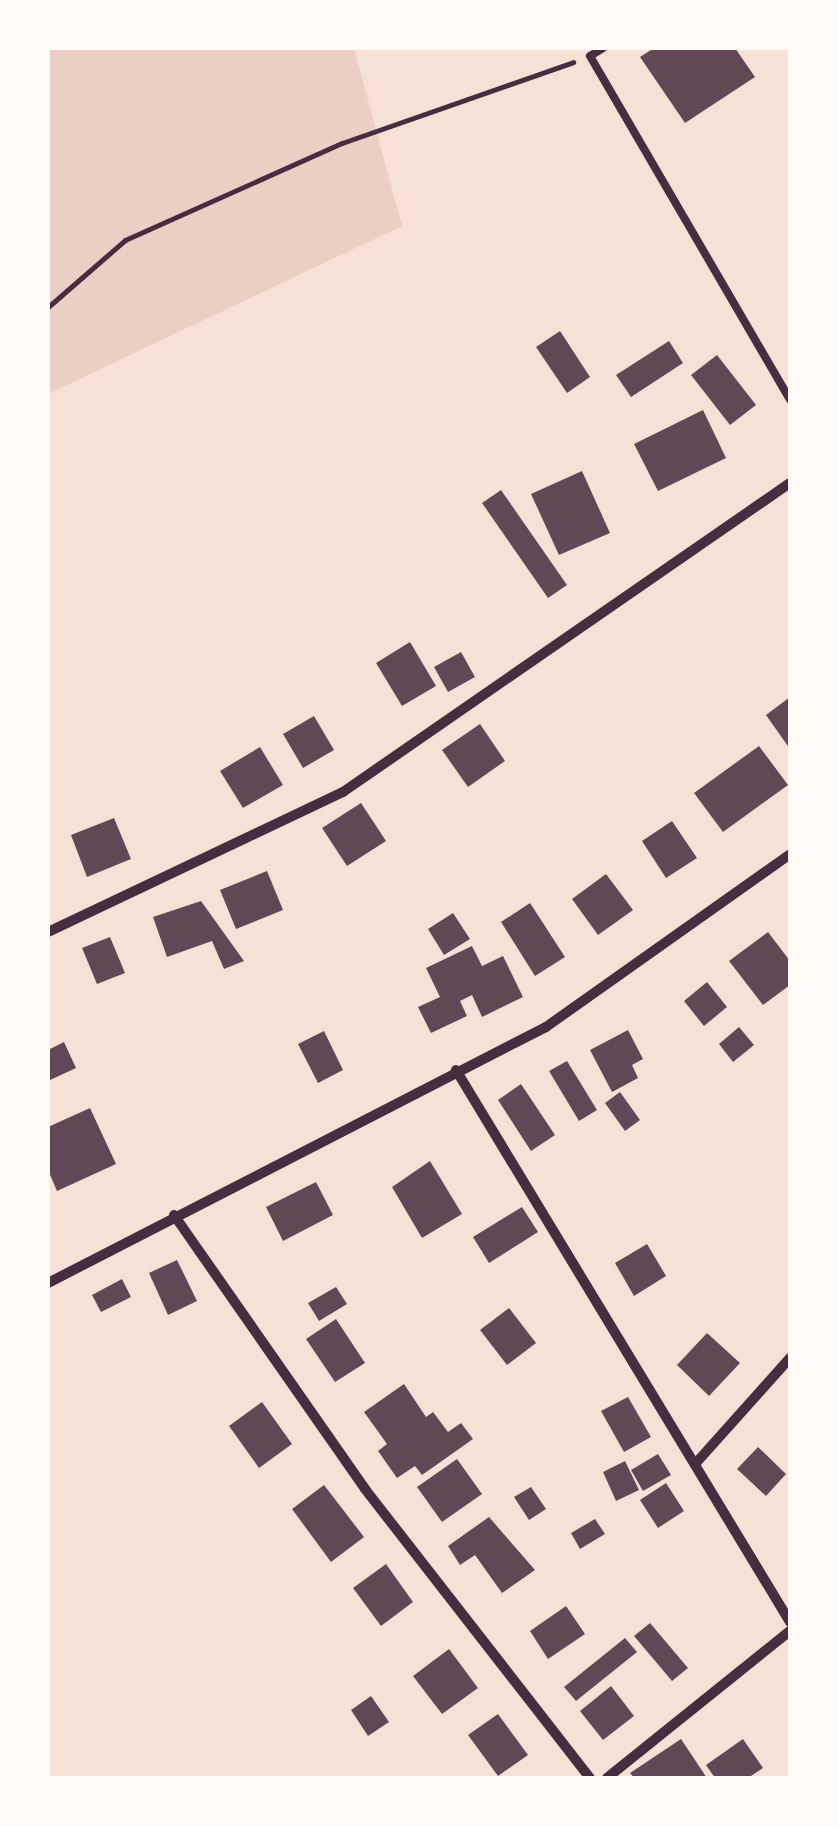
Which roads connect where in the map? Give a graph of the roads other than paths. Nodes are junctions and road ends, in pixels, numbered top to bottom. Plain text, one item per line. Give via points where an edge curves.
1 (603, 48) edge
2 (790, 399) edge
3 (790, 483) edge
4 (790, 854) edge
5 (48, 932) edge
6 (456, 1070) junction
7 (174, 1215) junction
8 (48, 1283) edge
9 (790, 1358) edge
10 (696, 1464) junction
11 (790, 1622) edge
12 (790, 1631) edge
13 (590, 1778) edge
14 (606, 1778) edge

1 - 2 lane via 590,56
3 - 5 street via 343,792
4 - 6 street via 546,1028
6 - 7 street
6 - 10 street
7 - 8 street
7 - 13 street via 365,1490
9 - 10 street
10 - 11 street
12 - 14 street

